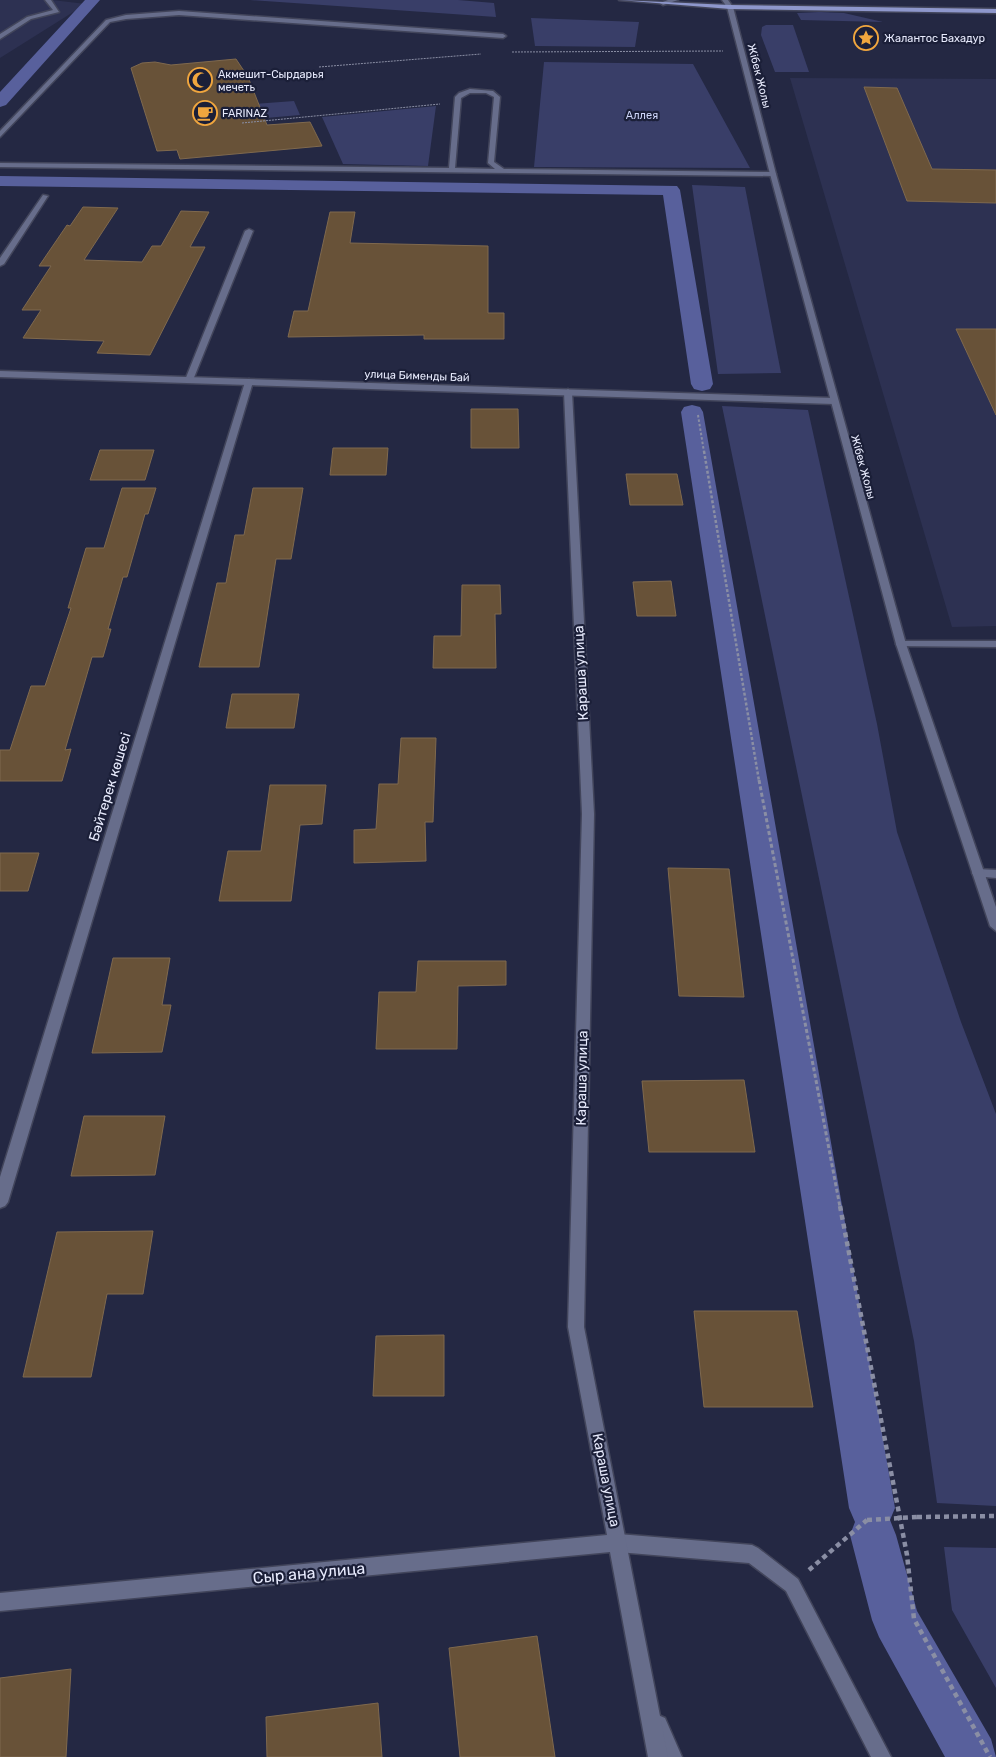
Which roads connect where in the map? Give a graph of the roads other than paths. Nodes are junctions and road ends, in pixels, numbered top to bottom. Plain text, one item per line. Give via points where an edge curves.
1 (48, 0) edge
2 (622, 0) edge
3 (675, 0) edge
4 (728, 2) edge
5 (663, 3) junction
6 (996, 11) edge
7 (503, 36) dead end
8 (0, 37) edge
9 (0, 135) edge
10 (0, 165) edge
11 (452, 169) junction
12 (501, 170) junction
13 (773, 174) junction
14 (44, 196) dead end
15 (250, 231) dead end
16 (0, 264) edge
17 (0, 374) edge
18 (189, 380) junction
19 (249, 382) junction
20 (568, 392) junction
21 (834, 401) junction
22 (901, 644) junction
23 (996, 644) edge
24 (978, 874) junction
25 (996, 874) edge
26 (996, 926) edge
27 (0, 1202) edge
28 (618, 1543) junction
29 (0, 1602) edge
30 (647, 1700) junction
31 (658, 1757) edge
32 (672, 1757) edge
33 (880, 1757) edge

1 - 8 street via 57,11 29,18
2 - 5 main road
3 - 5 street
4 - 5 main road
4 - 6 main road
4 - 13 street, Жібек Жолы
7 - 9 street via 179,13 126,17 108,21
10 - 11 street
11 - 12 street
11 - 12 street via 458,97 462,92 485,91 497,97 491,163
12 - 13 street
13 - 21 street, Жібек Жолы
14 - 16 street
15 - 18 street
17 - 18 street, улица Бименды Бай
18 - 19 street, улица Бименды Бай
19 - 20 street, улица Бименды Бай
19 - 27 street, Бәйтерек көшесі
20 - 21 street, улица Бименды Бай
20 - 28 street, Караша улица via 588,814 576,1327
21 - 22 street, Жібек Жолы
22 - 23 street
22 - 24 street, Жібек Жолы
24 - 25 street
24 - 26 street, Жібек Жолы
28 - 29 street, Сыр ана улица
28 - 30 street, Караша улица
28 - 33 street, Сыр ана улица via 752,1554 792,1585
30 - 31 street, Караша улица
30 - 32 street

